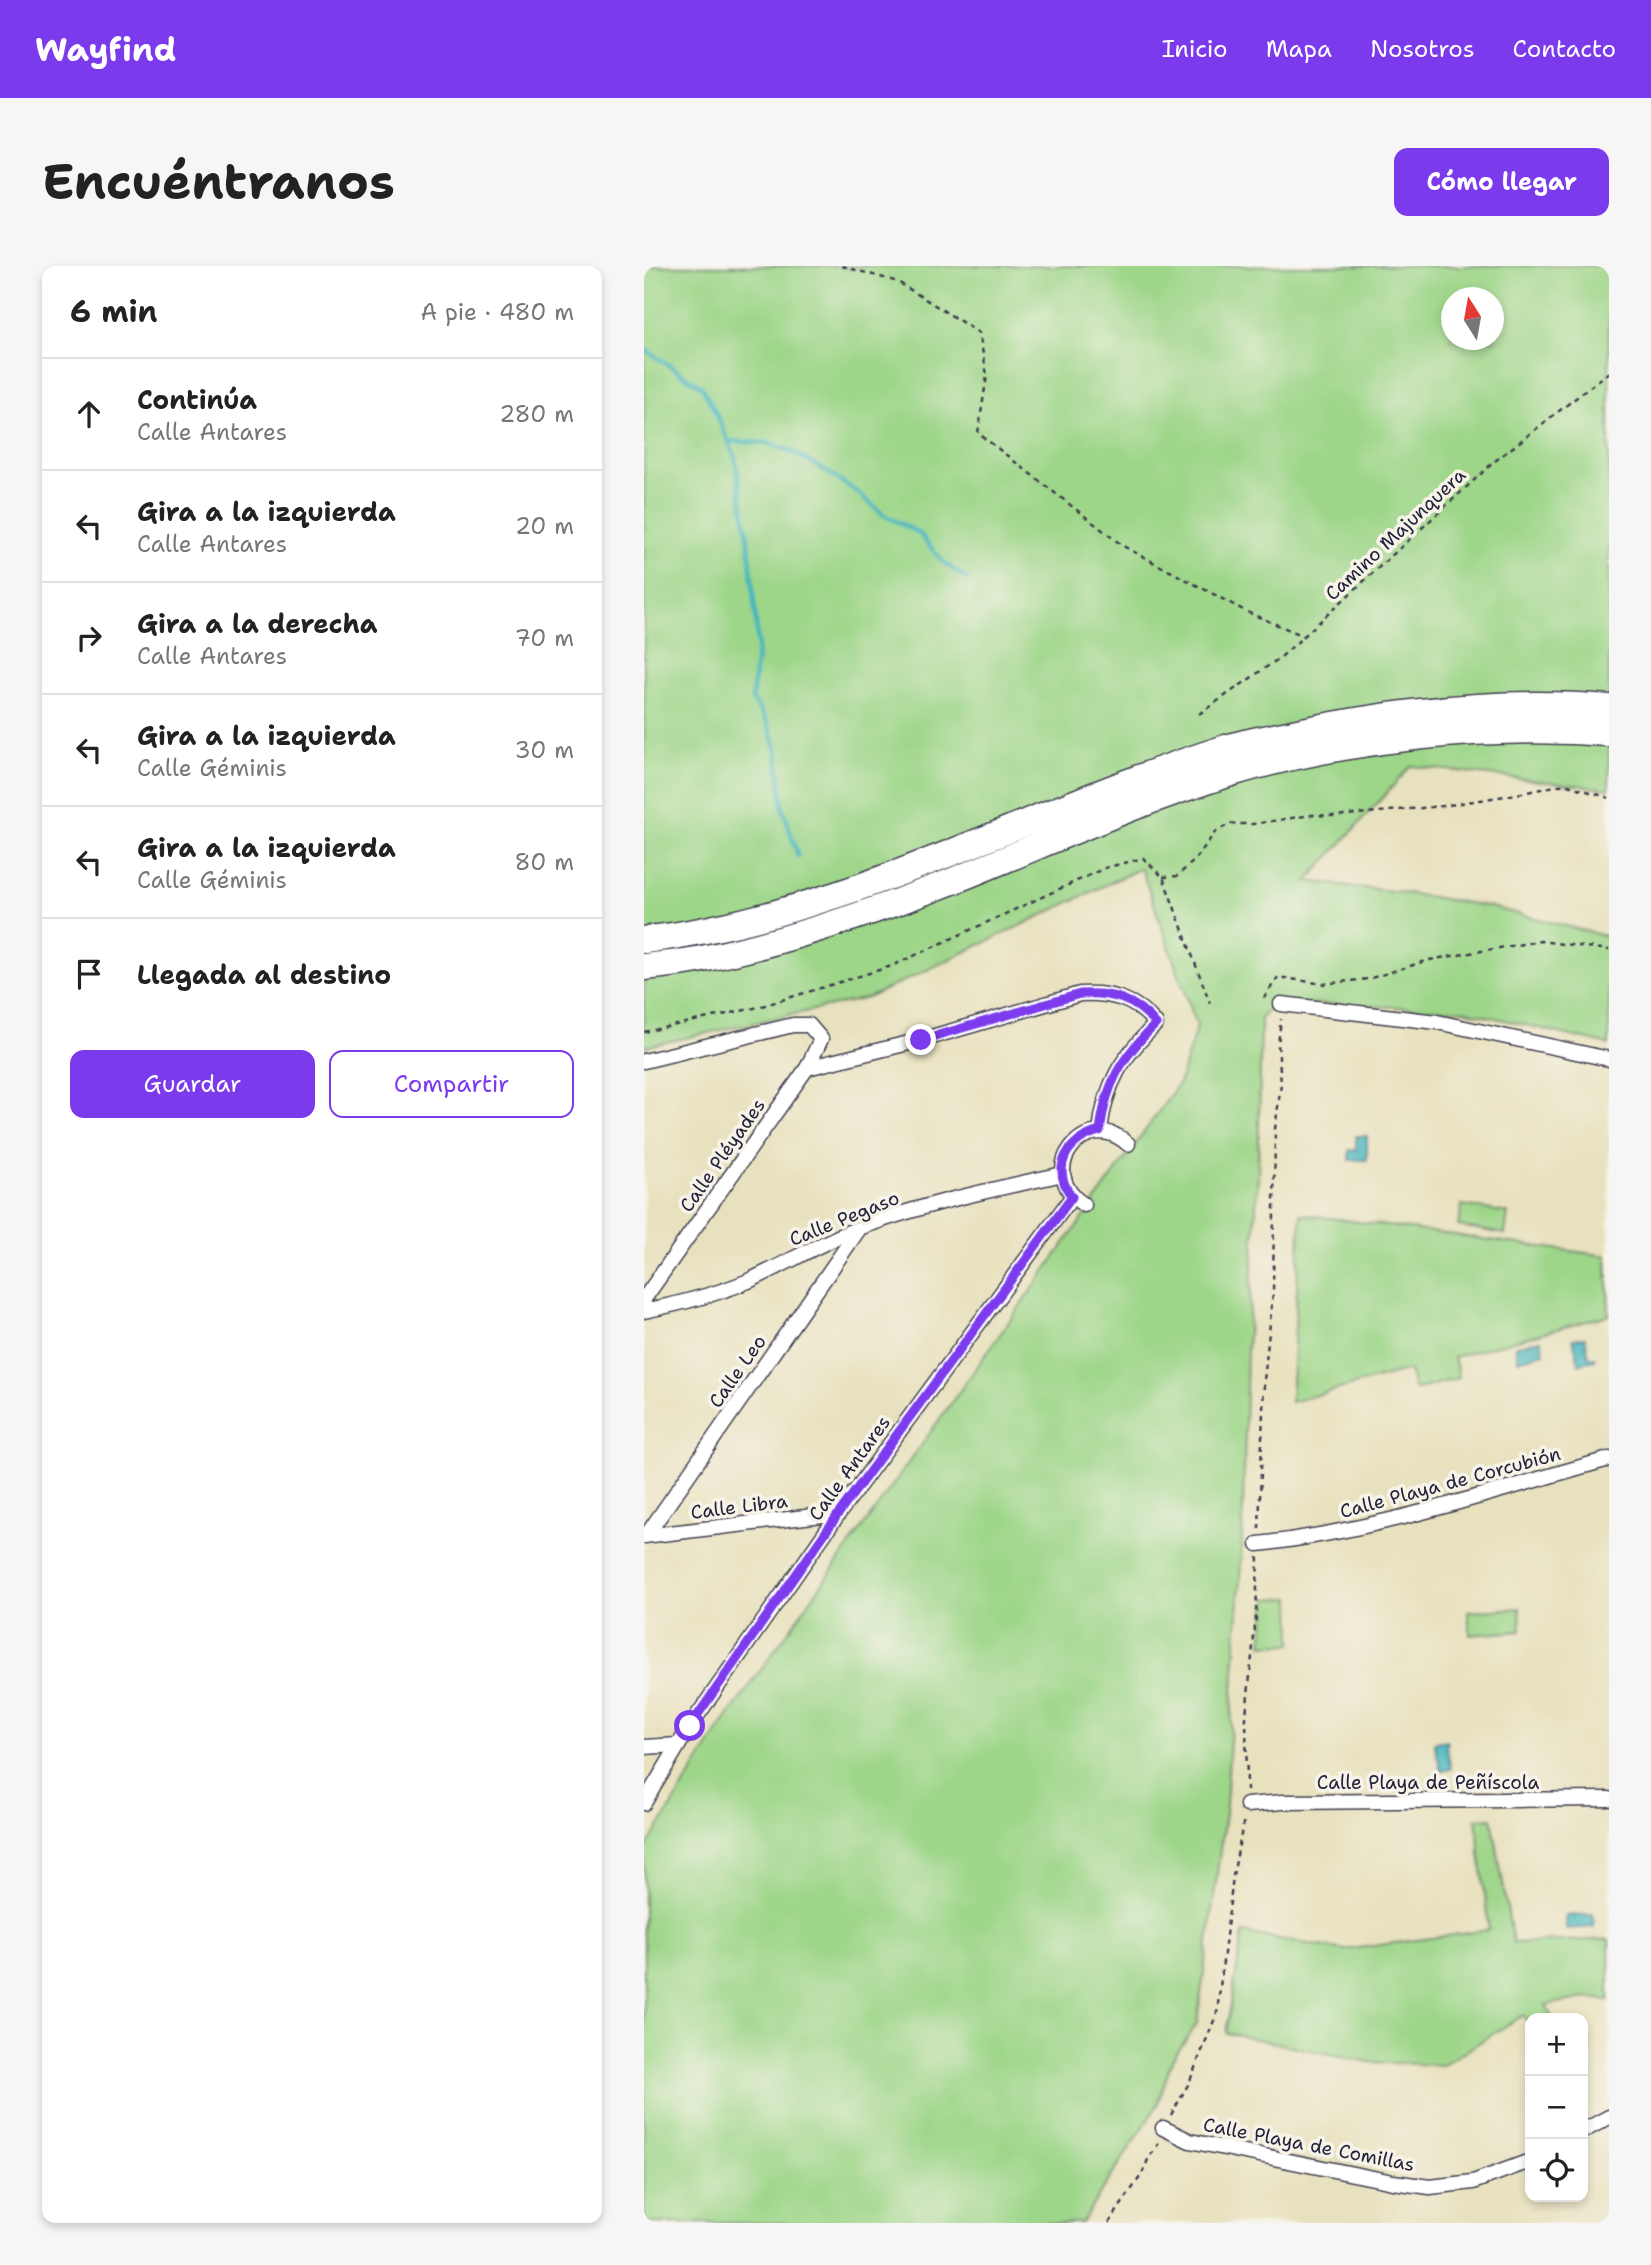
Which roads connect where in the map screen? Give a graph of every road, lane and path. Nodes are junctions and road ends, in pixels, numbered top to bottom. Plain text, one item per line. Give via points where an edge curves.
1 (842, 266) edge
2 (1609, 372) edge
3 (1304, 636) junction
4 (1609, 708) edge
5 (1199, 714) dead end
6 (1609, 733) edge
7 (1609, 798) edge
8 (1163, 877) junction
9 (949, 882) junction
10 (848, 892) junction
11 (644, 923) edge
12 (644, 940) edge
13 (1609, 950) edge
14 (644, 967) edge
15 (644, 985) edge
16 (1264, 998) dead end
17 (1210, 1003) dead end
18 (1281, 1007) joint
19 (644, 1032) edge
20 (1609, 1059) edge
21 (644, 1061) edge
22 (807, 1068) junction
23 (1100, 1131) junction
24 (1128, 1144) dead end
25 (1063, 1174) junction
26 (859, 1227) junction
27 (644, 1299) edge
28 (644, 1311) edge
29 (1609, 1459) edge
30 (839, 1513) junction
31 (645, 1536) edge
32 (1258, 1544) junction
33 (678, 1745) junction
34 (644, 1747) edge
35 (1609, 1799) edge
36 (644, 1803) edge
37 (1247, 1805) junction
38 (1609, 2117) edge
39 (1163, 2128) junction
40 (1588, 2128) edge
41 (1525, 2163) edge
42 (1110, 2223) edge

1 - 3 path via 898,282 979,333 987,375 978,433 1123,546 1247,612
2 - 3 path, Camino Majunquera via 1495,461
3 - 5 path, Camino Majunquera
4 - 10 highway via 1570,704 1458,709 1345,722 1228,747
6 - 9 highway via 1460,733 1348,746 1233,773 1136,805
7 - 8 path via 1565,784 1443,806 1230,824 1216,831 1177,876
8 - 17 path
8 - 19 path via 1143,858 1105,868 892,966 759,1007
9 - 14 highway via 811,930 701,960
9 - 15 highway via 889,920 818,945
10 - 11 highway via 701,921
10 - 12 highway via 692,934
13 - 16 path via 1540,941 1429,960 1368,979 1322,984 1278,977
18 - 20 street via 1437,1022
18 - 32 path via 1273,1293 1264,1381
21 - 22 street, Calle Pléyades via 809,1025 821,1039
22 - 23 street via 1080,994 1102,993 1132,1003 1156,1024 1132,1048 1113,1078
22 - 27 street, Calle Pléyades
23 - 24 street
23 - 25 street via 1071,1145
25 - 26 street, Calle Pegaso via 968,1194
25 - 30 street, Calle Antares via 1065,1188 1078,1201
26 - 28 street, Calle Pegaso via 745,1282
26 - 31 street, Calle Leo
29 - 32 street, Calle Playa de Corcubión via 1392,1521
30 - 31 street, Calle Libra
30 - 33 street, Calle Antares
32 - 37 path via 1246,1715
33 - 34 street
33 - 36 street, Calle Antares
35 - 37 street, Calle Playa de Peñíscola
37 - 39 path via 1233,1876 1217,2013 1189,2082
38 - 40 street
39 - 41 street, Calle Playa de Comillas via 1190,2141 1430,2187 1473,2182
39 - 42 path via 1157,2149

